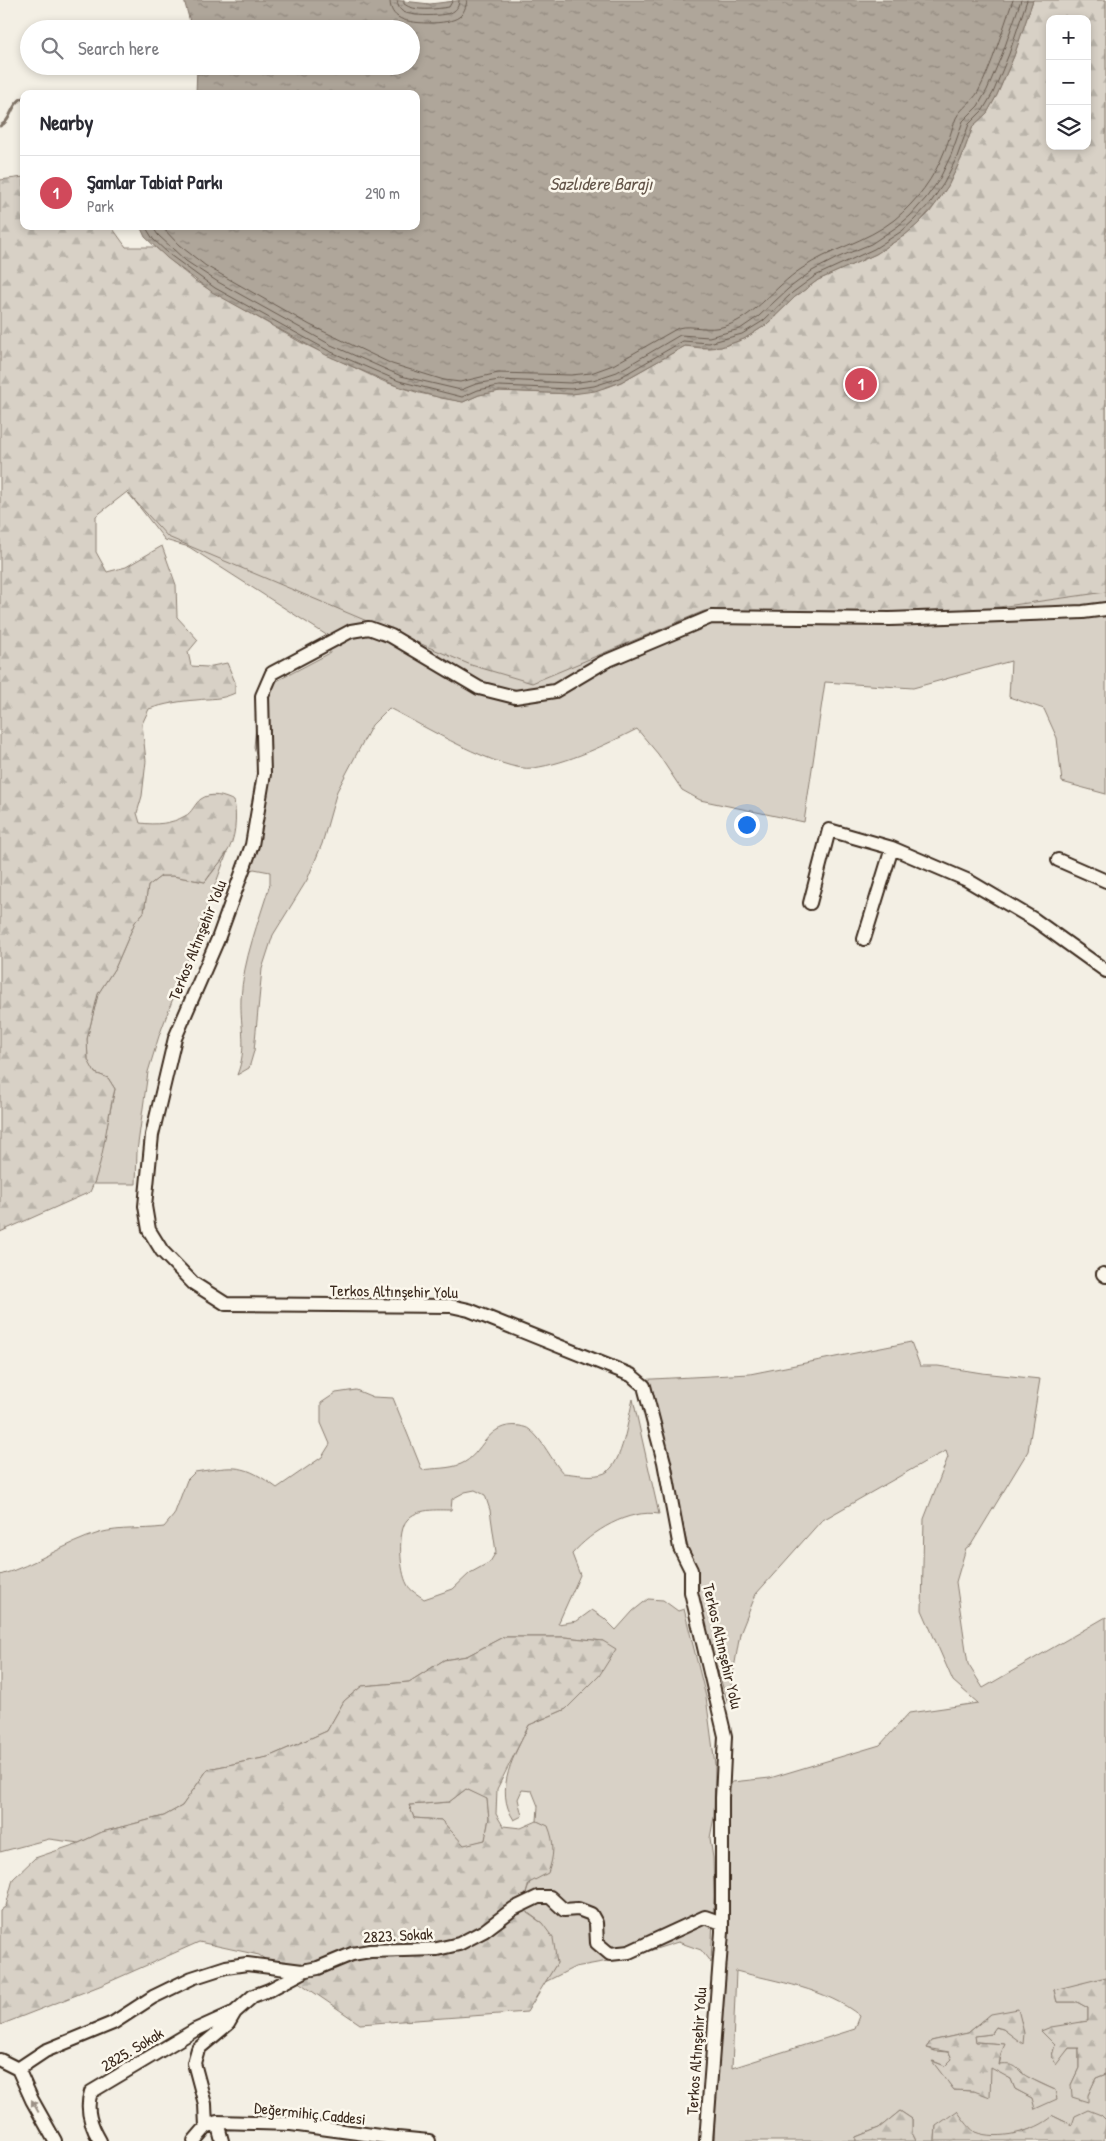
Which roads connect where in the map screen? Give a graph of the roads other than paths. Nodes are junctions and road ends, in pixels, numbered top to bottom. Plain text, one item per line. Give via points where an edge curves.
1 (1106, 609) edge
2 (892, 848) junction
3 (1058, 860) dead end
4 (1106, 880) edge
5 (810, 903) dead end
6 (864, 939) dead end
7 (1106, 971) edge
8 (722, 1923) junction
9 (308, 1970) junction
10 (235, 2012) junction
11 (0, 2060) edge
12 (18, 2069) junction
13 (212, 2124) junction
14 (55, 2141) edge
15 (100, 2141) edge
16 (194, 2141) edge
17 (222, 2141) edge
18 (429, 2141) edge
19 (706, 2141) edge

1 - 8 street, Terkos Altınşehir Yolu via 890,619 711,617 604,662 555,691 515,697 478,688 391,636 370,628 352,631 272,673 262,696 264,774 252,845 218,939 175,1038 152,1135 145,1206 149,1230 162,1251 193,1283 226,1304 451,1306 469,1310 631,1375 644,1386 664,1462 680,1548 691,1570 691,1592 725,1736
2 - 5 street via 829,830
2 - 6 street
2 - 7 street via 967,880 1035,920
3 - 4 street
8 - 9 street, 2823. Sokak via 705,1917 629,1952 610,1954 597,1943 596,1923 591,1914 578,1909 564,1910 550,1897 538,1897 459,1944 438,1950 370,1950
8 - 19 street, Terkos Altınşehir Yolu
9 - 10 street via 253,1996
9 - 12 street, 2823. Sokak via 247,1964 200,1975 113,2022 45,2051
10 - 13 street via 228,2024 198,2049 194,2063
10 - 15 street, 2825. Sokak via 195,2030 91,2092 89,2114
11 - 12 street
14 -> 12 street
13 - 16 street
13 - 17 street
13 - 18 street, Değermihiç Caddesi via 291,2124

